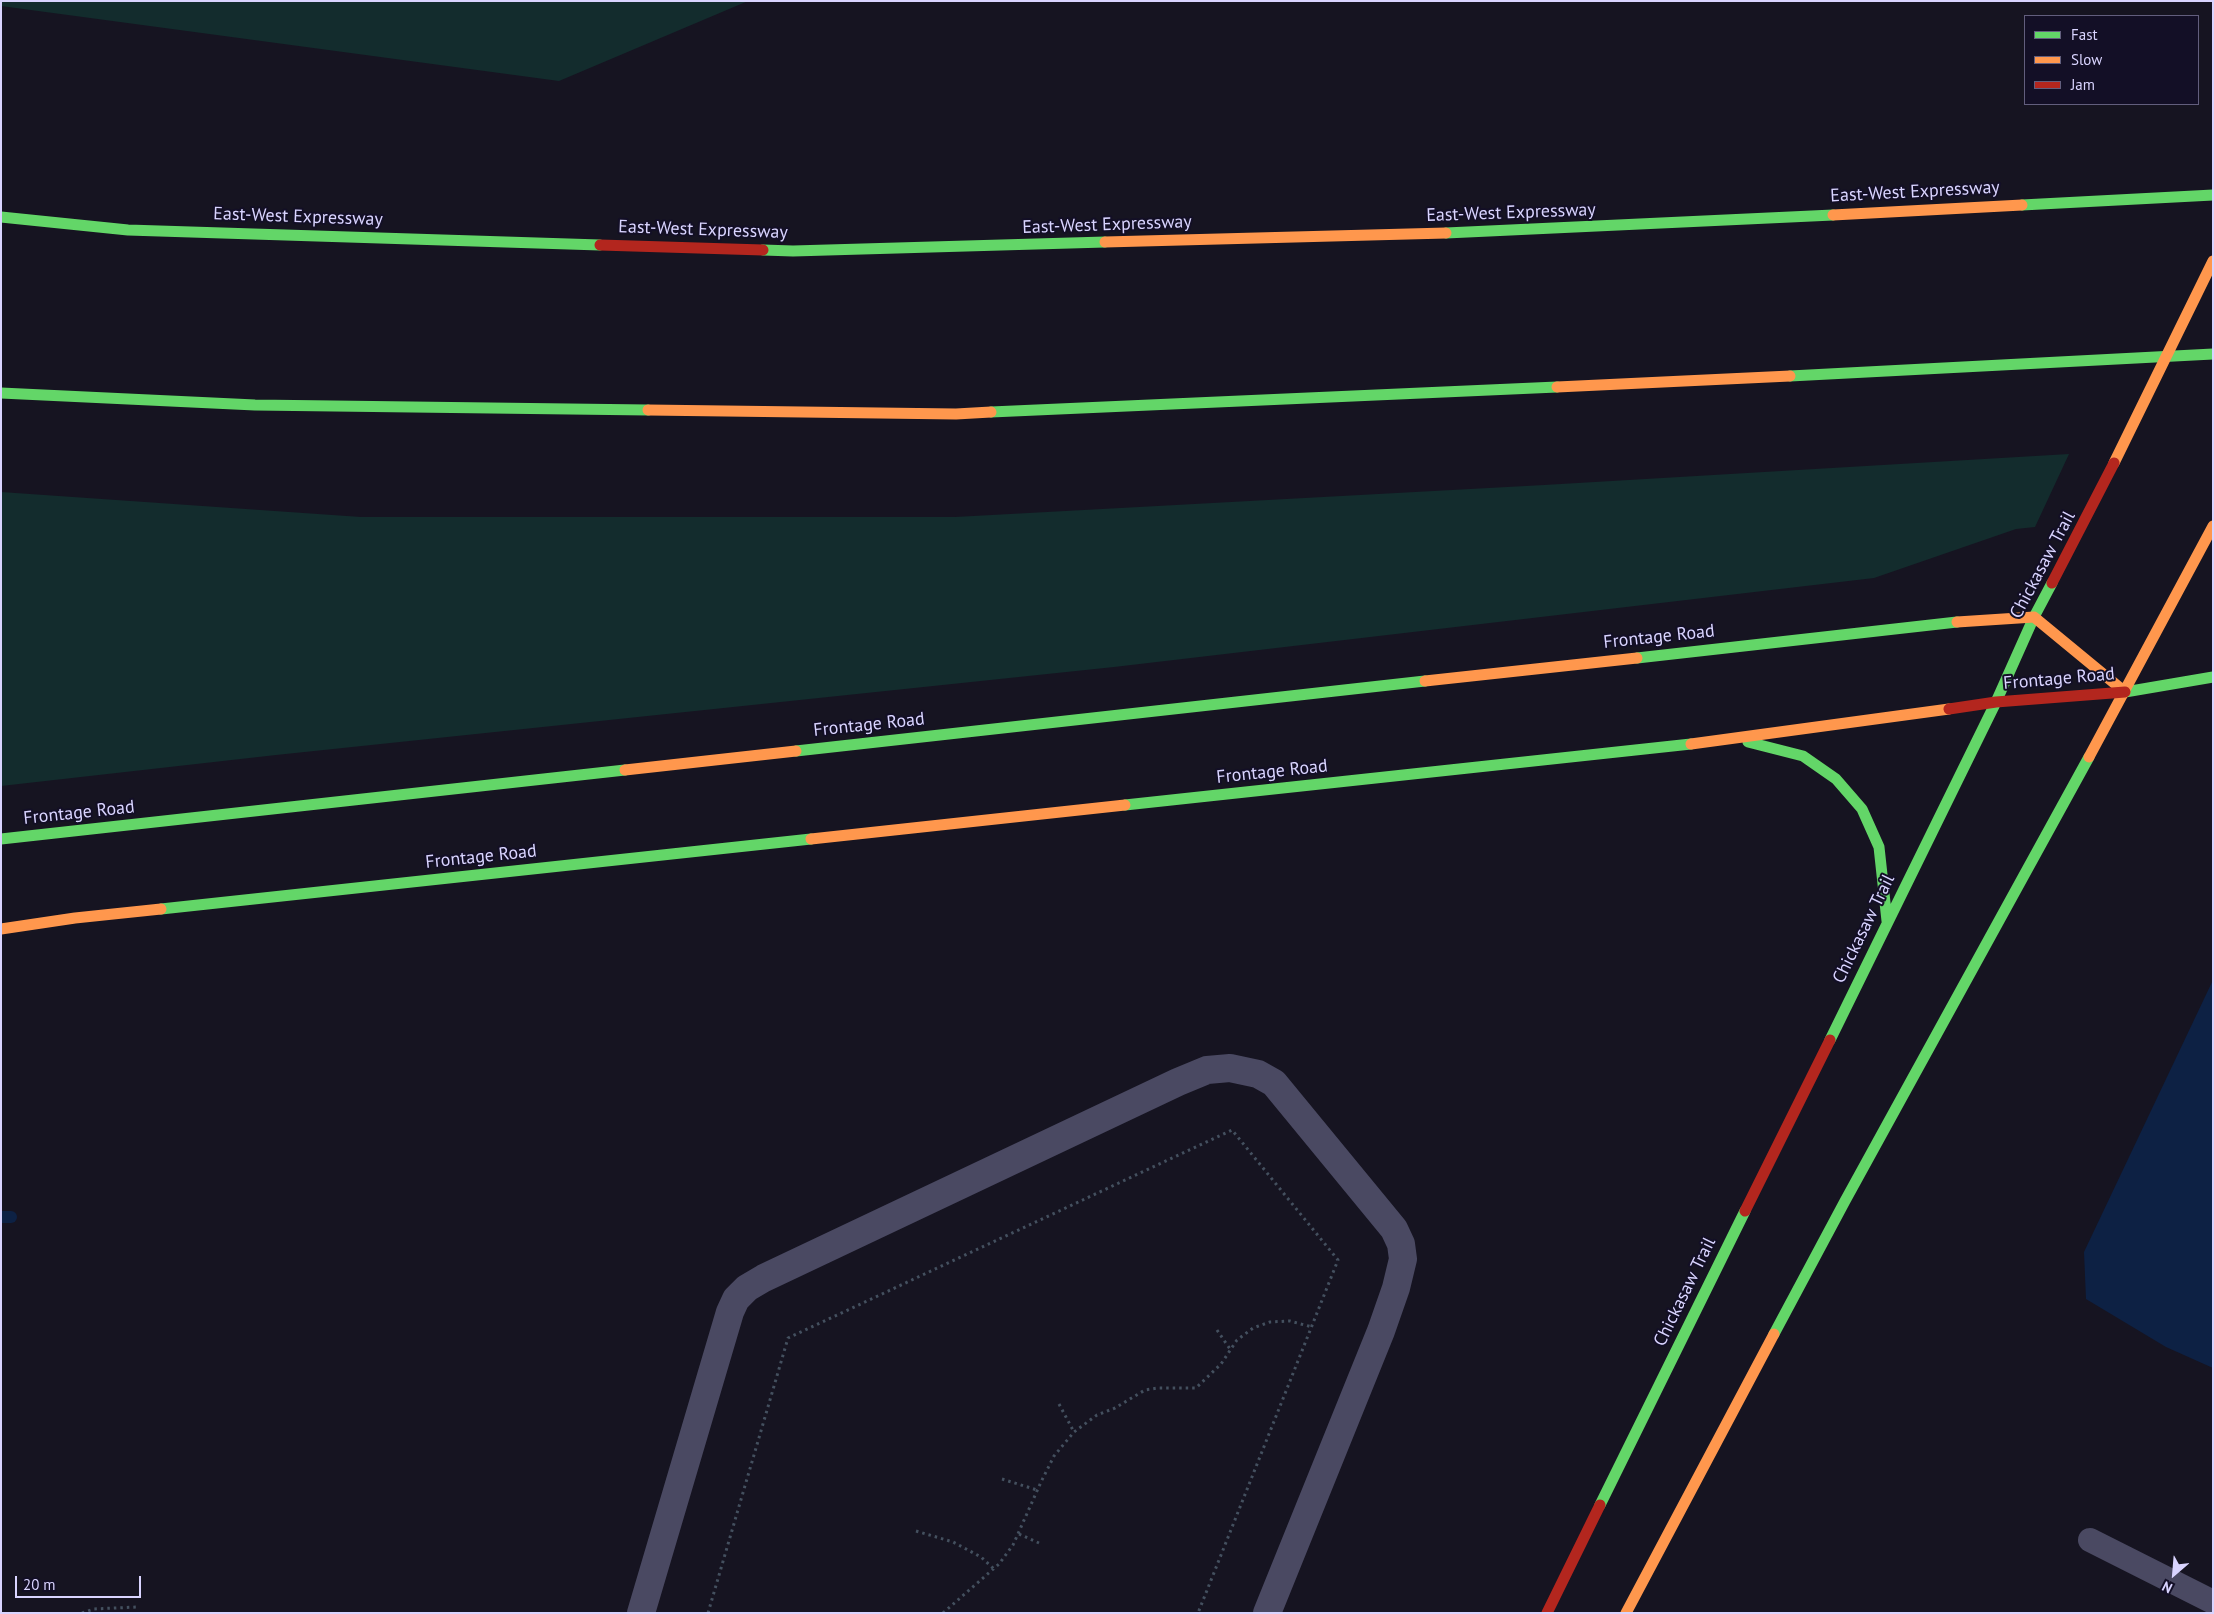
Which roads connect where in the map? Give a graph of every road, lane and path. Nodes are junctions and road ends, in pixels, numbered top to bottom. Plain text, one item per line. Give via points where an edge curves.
1 (2213, 195) edge
2 (1, 217) edge
3 (2213, 261) edge
4 (2213, 354) edge
5 (1, 394) edge
6 (2213, 526) edge
7 (2034, 617) junction
8 (2213, 677) edge
9 (2125, 692) junction
10 (1996, 702) junction
11 (1737, 739) junction
12 (1, 839) edge
13 (1887, 921) junction
14 (1, 929) edge
15 (1312, 1327) junction
16 (1217, 1330) dead end
17 (1230, 1349) junction
18 (1059, 1404) dead end
19 (1074, 1432) junction
20 (1002, 1479) dead end
21 (1037, 1490) junction
22 (916, 1531) dead end
23 (1019, 1534) junction
24 (2090, 1540) dead end
25 (1040, 1542) dead end
26 (994, 1569) junction
27 (2213, 1602) edge
28 (136, 1607) dead end
29 (82, 1613) edge
30 (641, 1613) edge
31 (708, 1613) edge
32 (943, 1613) edge
33 (1198, 1613) edge
34 (1267, 1613) edge
35 (1547, 1613) edge
36 (1626, 1613) edge

1 - 2 main road, East-West Expressway via 1516,231 794,251 128,230
3 - 7 main road, Chickasaw Trail via 2085,522
4 - 5 main road via 956,414 255,405
6 - 9 main road
7 - 9 main road, Frontage Road
7 - 10 main road, Chickasaw Trail
7 - 12 main road, Frontage Road via 1967,621
8 - 9 main road
9 - 10 main road, Frontage Road
9 - 36 main road via 1845,1200
10 - 11 main road, Frontage Road
10 - 13 main road, Chickasaw Trail
11 - 13 main road via 1803,756 1836,779 1862,809 1879,847
11 - 14 main road, Frontage Road via 75,918
13 - 35 main road, Chickasaw Trail
15 - 17 path via 1290,1321 1270,1322 1253,1328
15 - 31 path via 1338,1260 1232,1130 788,1338
15 - 33 path
16 - 17 path
17 - 19 path via 1222,1364 1196,1388 1145,1390 1097,1415
18 - 19 path
19 - 21 path via 1054,1456
20 - 21 path
21 - 23 path
22 - 26 path via 953,1542 981,1557
23 - 25 path
23 - 26 path
24 - 27 lane
26 - 32 path
28 - 29 path via 94,1609
30 - 34 street via 730,1312 748,1288 1178,1082 1207,1070 1230,1068 1258,1074 1274,1083 1394,1229 1403,1259 1381,1331

